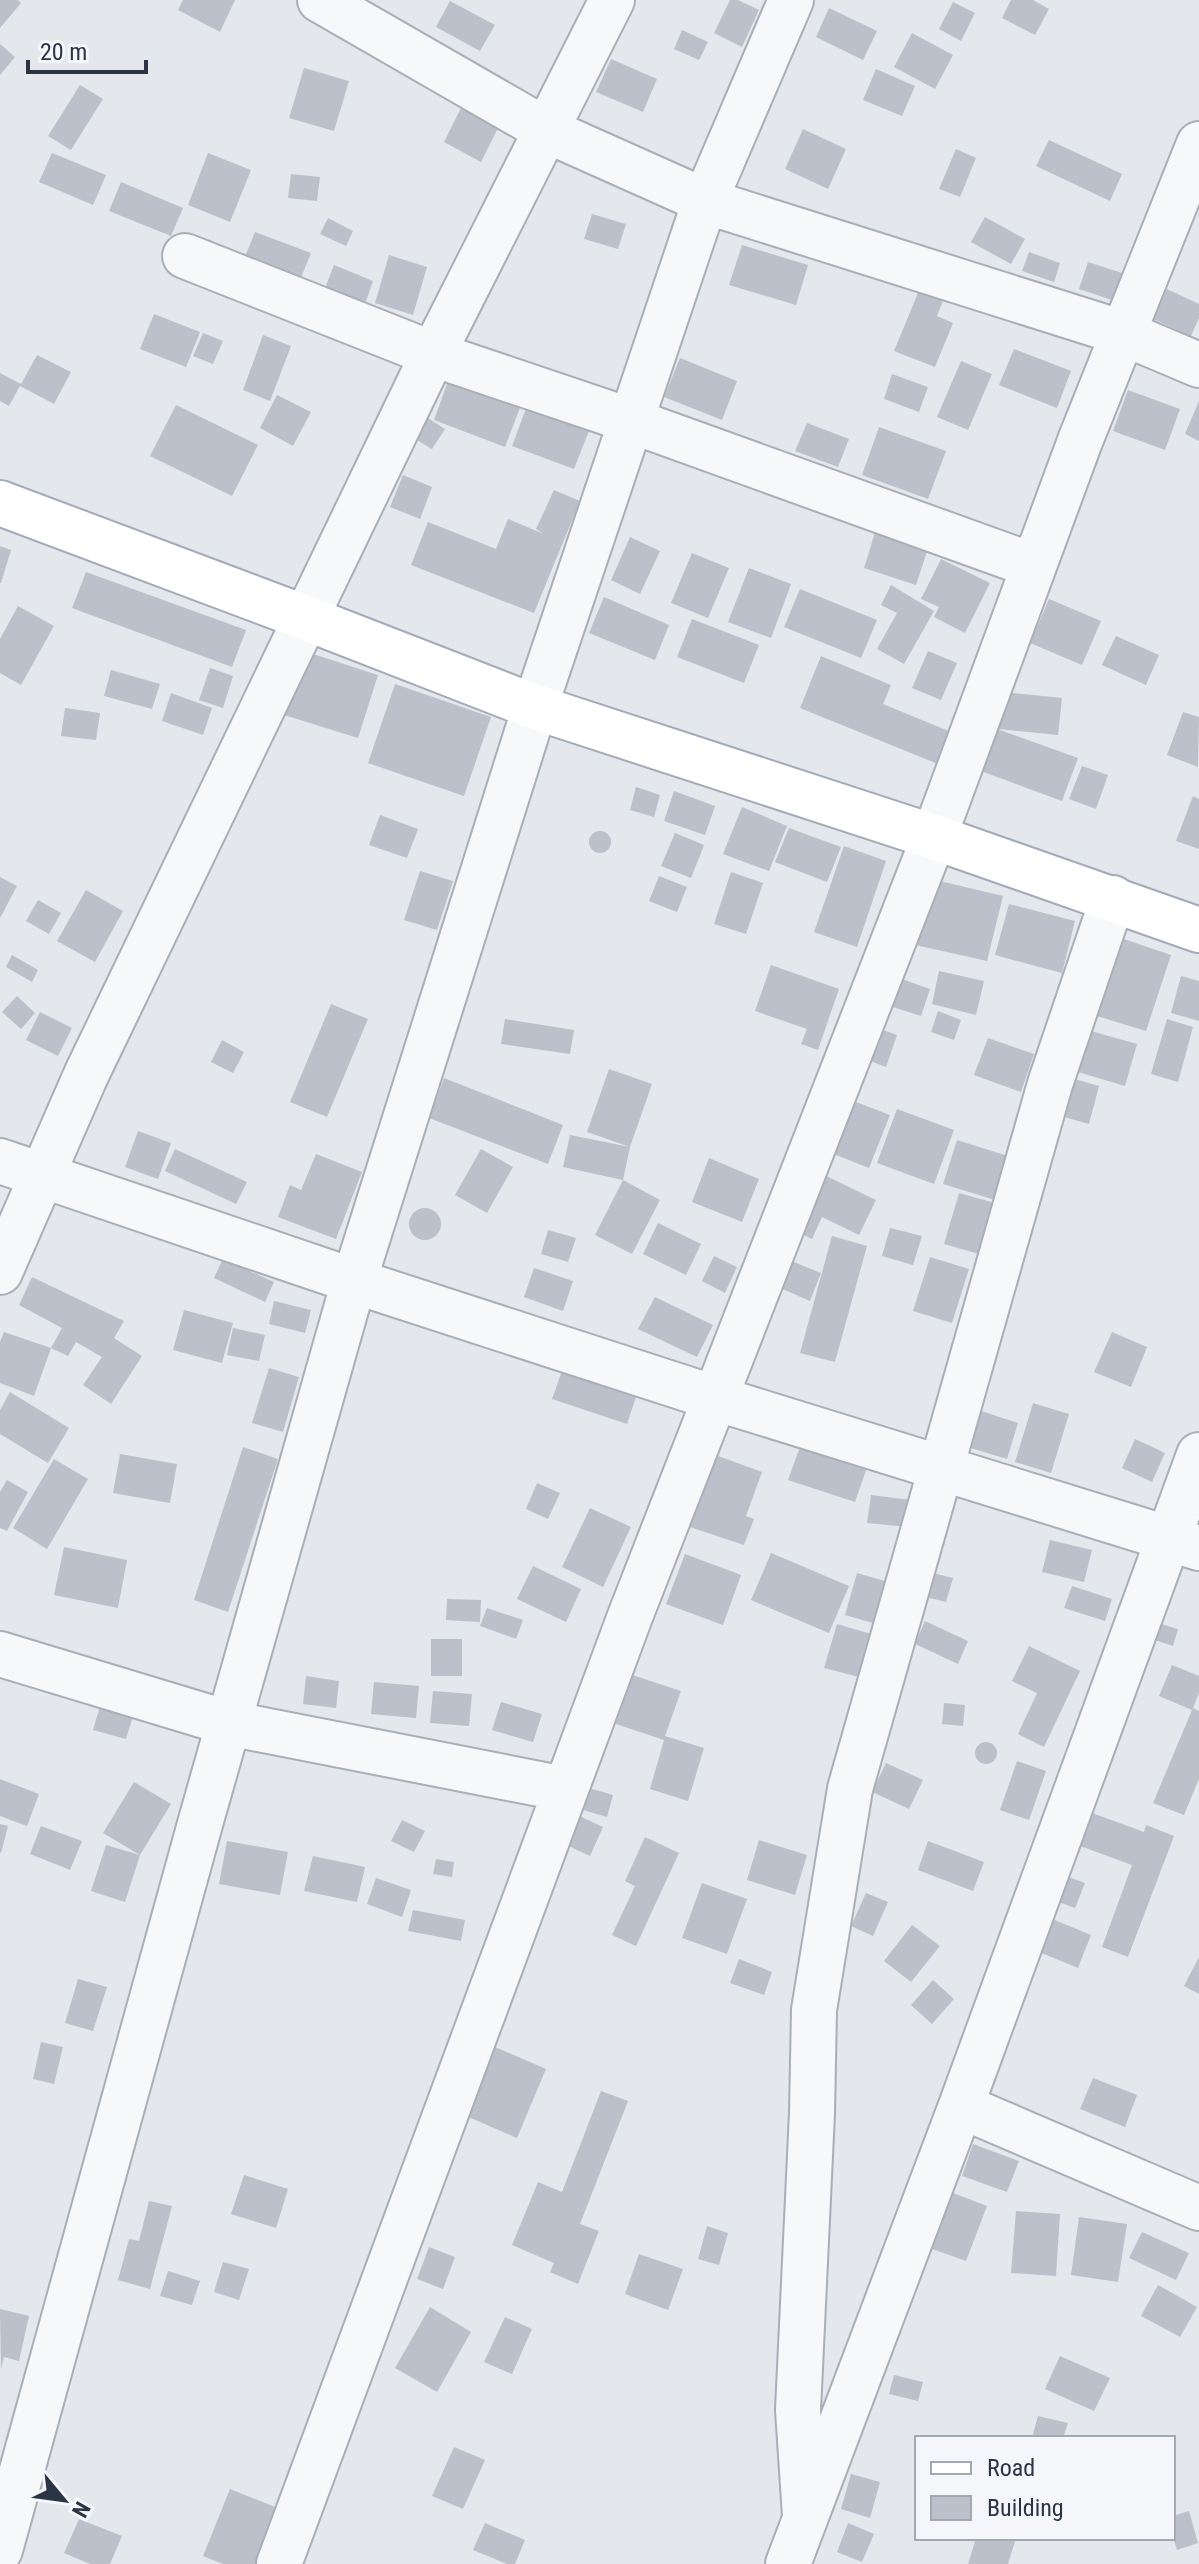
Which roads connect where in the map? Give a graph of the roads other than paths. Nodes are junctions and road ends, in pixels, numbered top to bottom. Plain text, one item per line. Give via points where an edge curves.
1 (320, 0) edge
2 (612, 0) edge
3 (791, 0) edge
4 (546, 130) junction
5 (1199, 144) edge
6 (705, 201) junction
7 (185, 256) dead end
8 (1123, 333) junction
9 (433, 354) junction
10 (1199, 365) edge
11 (632, 421) junction
12 (0, 503) edge
13 (1034, 566) junction
14 (306, 618) junction
15 (535, 707) junction
16 (934, 837) junction
17 (1113, 898) junction
18 (1199, 930) edge
19 (0, 1161) edge
20 (42, 1176) junction
21 (0, 1272) edge
22 (354, 1281) junction
23 (715, 1398) junction
24 (1199, 1455) edge
25 (942, 1468) junction
26 (1184, 1543) edge
27 (0, 1654) edge
28 (228, 1723) junction
29 (565, 1789) junction
30 (961, 2106) junction
31 (1199, 2208) edge
32 (805, 2516) junction
33 (0, 2550) edge
34 (279, 2564) edge
35 (788, 2564) edge

1 - 4 street
2 - 4 street
3 - 6 street
4 - 6 street
4 - 9 street
5 - 8 street
6 - 8 street
6 - 11 street
7 - 9 street
8 - 10 street
8 - 13 street
9 - 11 street
9 - 14 street
11 - 13 street
11 - 15 street
12 - 14 main road
13 - 16 street
14 - 15 main road
14 - 20 street
15 - 16 main road
15 - 22 street
16 - 17 main road
16 - 23 street
17 - 18 main road
17 - 25 street via 1050,1084
19 - 20 street
20 - 21 street
20 - 22 street
22 - 23 street
22 - 28 street
23 - 25 street
23 - 29 street
24 - 26 street
25 - 26 street
25 - 32 street via 850,1789 814,2010 798,2410
26 - 30 street
27 - 28 street
28 - 29 street
28 - 33 street
29 - 34 street
30 - 31 street
30 - 32 street
32 - 35 street

